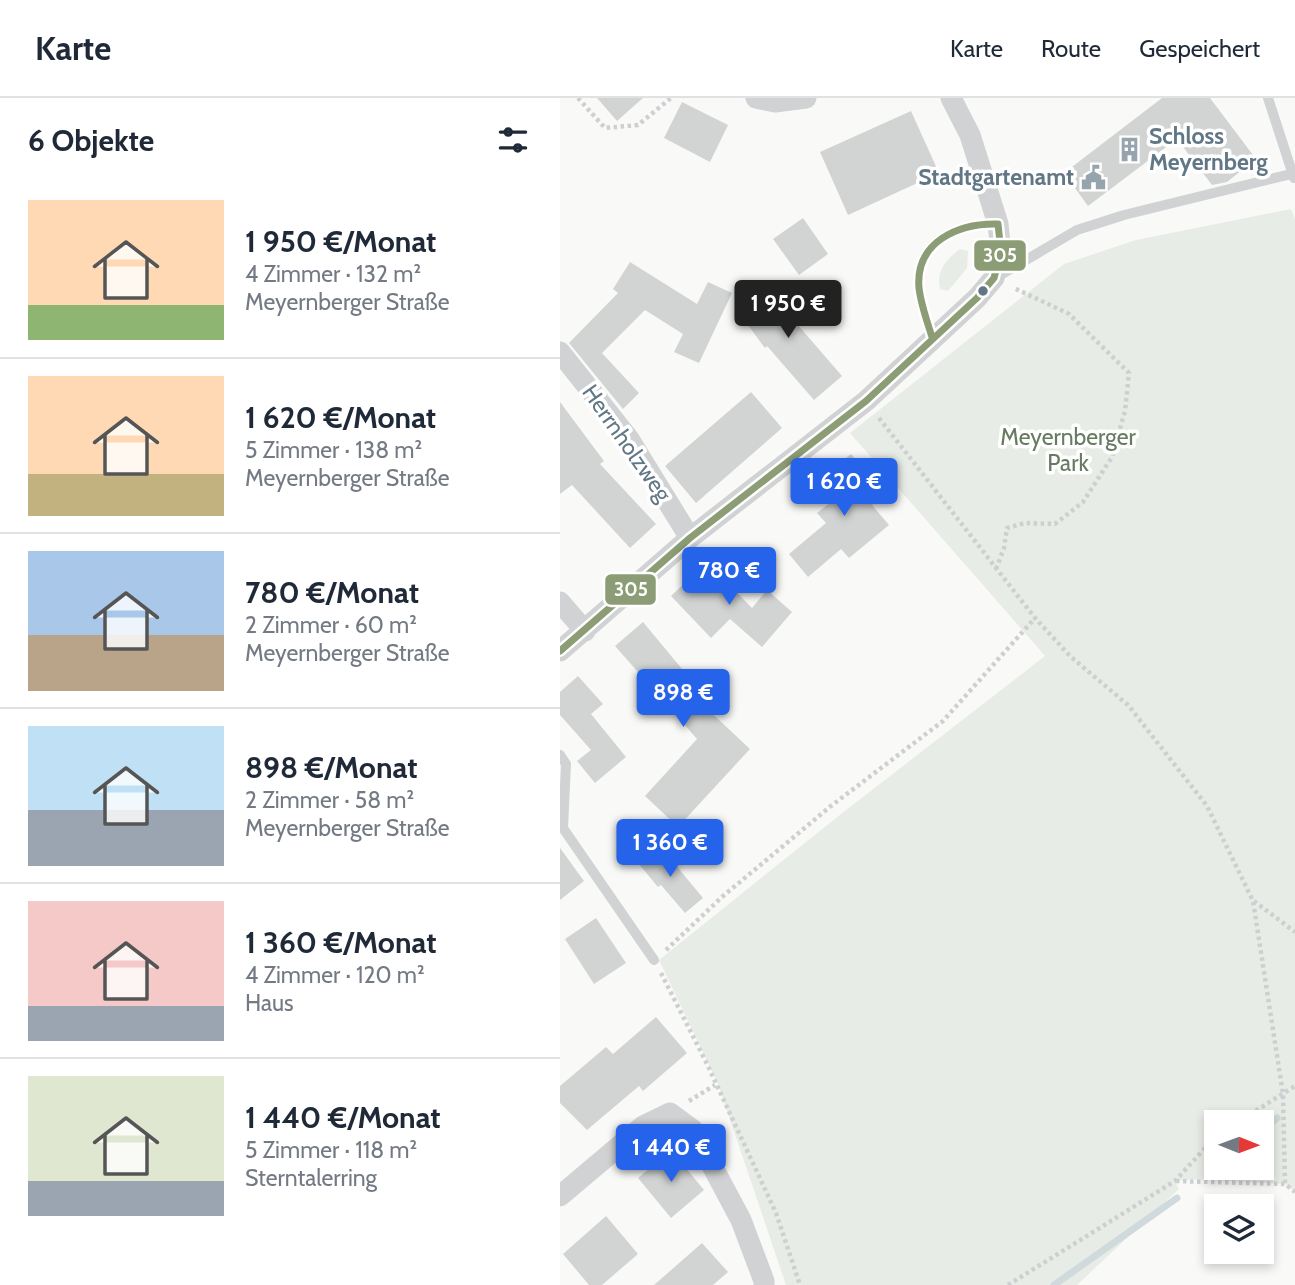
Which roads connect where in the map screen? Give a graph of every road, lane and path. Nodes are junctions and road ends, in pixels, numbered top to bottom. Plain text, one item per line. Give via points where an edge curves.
1 (578, 98) edge
2 (671, 98) edge
3 (757, 98) edge
4 (806, 98) edge
5 (951, 98) edge
6 (1268, 98) edge
7 (1294, 176) edge
8 (998, 224) junction
9 (994, 278) junction
10 (932, 337) junction
11 (560, 352) edge
12 (866, 401) junction
13 (690, 538) junction
14 (996, 570) junction
15 (560, 602) edge
16 (1035, 618) junction
17 (585, 631) junction
18 (560, 651) edge
19 (560, 755) edge
20 (1253, 901) junction
21 (1295, 932) edge
22 (654, 960) junction
23 (1295, 1086) edge
24 (1283, 1094) junction
25 (1257, 1110) edge
26 (1204, 1149) edge
27 (1175, 1181) junction
28 (1285, 1184) junction
29 (1295, 1192) edge
30 (560, 1196) edge
31 (764, 1285) edge
32 (800, 1285) edge
33 (1008, 1285) edge

1 - 2 path via 605,128 638,125
3 - 4 street via 775,102
5 - 8 street via 970,135
6 - 7 lane
7 - 9 lane via 1077,230
8 - 9 street via 1001,252
8 - 10 lane via 979,223 941,236 920,264 918,282
9 - 10 street
9 - 14 path via 1069,314 1129,373 1125,411 1112,457 1083,502 1055,524 1007,528
10 - 12 street
11 - 13 street, Herrnholzweg via 629,439
12 - 13 street
12 - 14 path
13 - 17 street
14 - 16 path
15 - 17 street
16 - 20 path via 1128,705 1207,806
16 - 22 path via 943,721 811,823
17 - 18 street
19 - 22 lane via 566,764 563,828
20 - 21 path
20 - 24 path
22 - 32 path via 776,1213
23 - 24 path
24 - 25 path
24 - 28 path
26 - 27 path
27 - 28 path
27 - 33 path
28 - 29 path
30 - 31 street via 643,1126 670,1113 693,1130 741,1220

